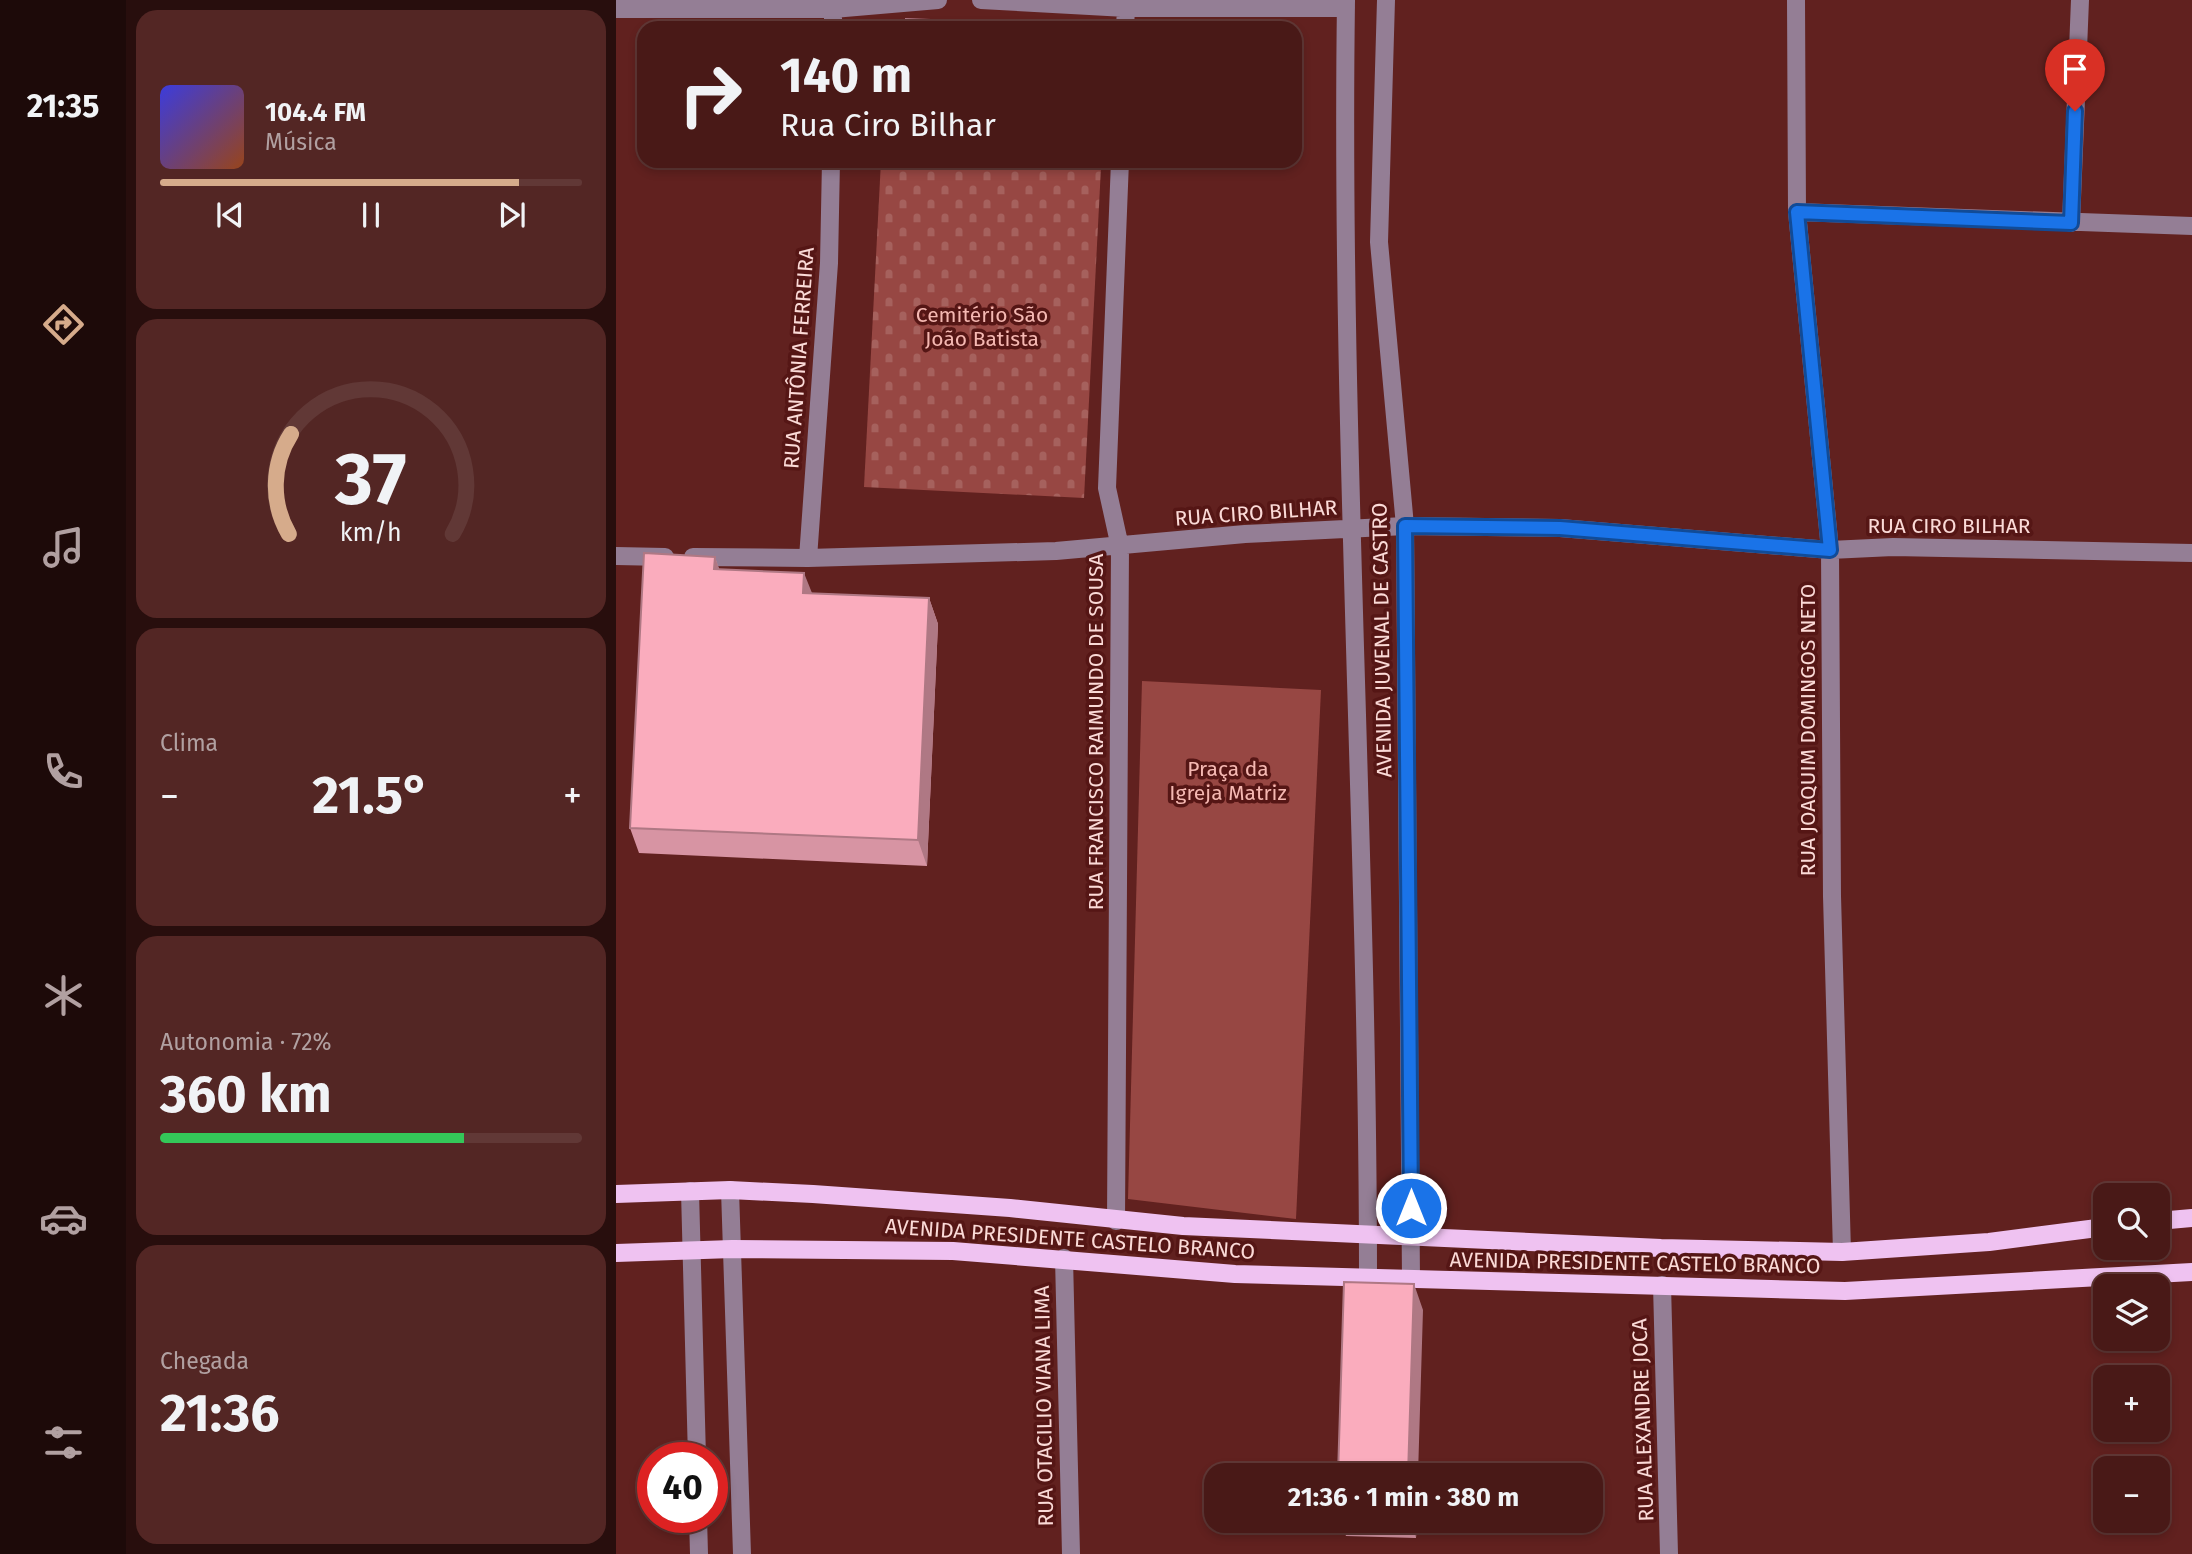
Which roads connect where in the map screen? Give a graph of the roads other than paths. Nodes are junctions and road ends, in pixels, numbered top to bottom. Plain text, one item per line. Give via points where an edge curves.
1 (939, 0) edge
2 (981, 0) edge
3 (1386, 0) edge
4 (1796, 0) edge
5 (2080, 0) edge
6 (1346, 4) edge
7 (1126, 8) junction
8 (616, 9) edge
9 (833, 9) junction
10 (833, 21) edge
11 (1125, 21) edge
12 (831, 168) edge
13 (1119, 168) edge
14 (1797, 212) junction
15 (2071, 223) junction
16 (2192, 226) edge
17 (1405, 526) junction
18 (1354, 529) junction
19 (1120, 547) junction
20 (1830, 550) junction
21 (2192, 553) edge
22 (616, 556) edge
23 (808, 558) junction
24 (730, 1190) junction
25 (690, 1191) junction
26 (616, 1194) edge
27 (2192, 1218) edge
28 (2170, 1220) edge
29 (1116, 1221) junction
30 (2093, 1229) edge
31 (1368, 1234) junction
32 (1411, 1235) junction
33 (732, 1249) junction
34 (692, 1252) junction
35 (1842, 1252) junction
36 (616, 1253) edge
37 (1063, 1258) junction
38 (2192, 1272) edge
39 (1368, 1278) junction
40 (1411, 1280) junction
41 (1662, 1285) junction
42 (697, 1442) edge
43 (698, 1533) edge
44 (699, 1554) edge
45 (742, 1554) edge
46 (1071, 1554) edge
47 (1669, 1554) edge

1 - 9 street
2 - 7 street
3 - 17 street, AVENIDA JUVENAL DE CASTRO via 1379,243
4 - 14 street, RUA JOAQUIM DOMINGOS NETO
5 - 15 street
6 - 7 street
6 - 18 street, AVENIDA JUVENAL DE CASTRO via 1345,294
7 - 11 street
8 - 9 street
9 - 10 street
12 - 23 street, RUA ANTÔNIA FERREIRA via 829,263
13 - 19 street, RUA FRANCISCO RAIMUNDO DE SOUSA via 1107,488
14 - 15 street
14 - 20 street, RUA JOAQUIM DOMINGOS NETO
15 - 16 street
17 - 18 street, RUA CIRO BILHAR
17 - 20 street, RUA CIRO BILHAR via 1560,528
17 - 32 street, AVENIDA JUVENAL DE CASTRO
18 - 19 street, RUA CIRO BILHAR
18 - 31 street, AVENIDA JUVENAL DE CASTRO
19 - 23 street, RUA CIRO BILHAR
19 - 29 street, RUA FRANCISCO RAIMUNDO DE SOUSA
20 - 21 street, RUA CIRO BILHAR via 1894,547
20 - 35 street, RUA JOAQUIM DOMINGOS NETO via 1832,897
22 - 23 street, RUA CIRO BILHAR
24 - 25 main road, AVENIDA PRESIDENTE CASTELO BRANCO
24 - 29 main road, AVENIDA PRESIDENTE CASTELO BRANCO via 1010,1208
24 - 33 street
25 - 26 main road, AVENIDA PRESIDENTE CASTELO BRANCO
25 - 34 street
27 - 28 main road
29 - 31 main road, AVENIDA PRESIDENTE CASTELO BRANCO
30 - 35 main road, AVENIDA PRESIDENTE CASTELO BRANCO via 1989,1242
31 - 32 main road, AVENIDA PRESIDENTE CASTELO BRANCO
31 - 39 street, AVENIDA JUVENAL DE CASTRO
32 - 35 main road, AVENIDA PRESIDENTE CASTELO BRANCO
32 - 40 street, AVENIDA JUVENAL DE CASTRO
33 - 34 main road, AVENIDA PRESIDENTE CASTELO BRANCO
33 - 37 main road, AVENIDA PRESIDENTE CASTELO BRANCO via 939,1250
33 - 45 street
34 - 36 main road, AVENIDA PRESIDENTE CASTELO BRANCO
34 - 42 street
37 - 39 main road, AVENIDA PRESIDENTE CASTELO BRANCO via 1236,1274
37 - 46 street, RUA OTACILIO VIANA LIMA
38 - 41 main road, AVENIDA PRESIDENTE CASTELO BRANCO via 1845,1291
39 - 40 main road, AVENIDA PRESIDENTE CASTELO BRANCO
40 - 41 main road, AVENIDA PRESIDENTE CASTELO BRANCO
41 - 47 street, RUA ALEXANDRE JOCA
43 - 44 street

